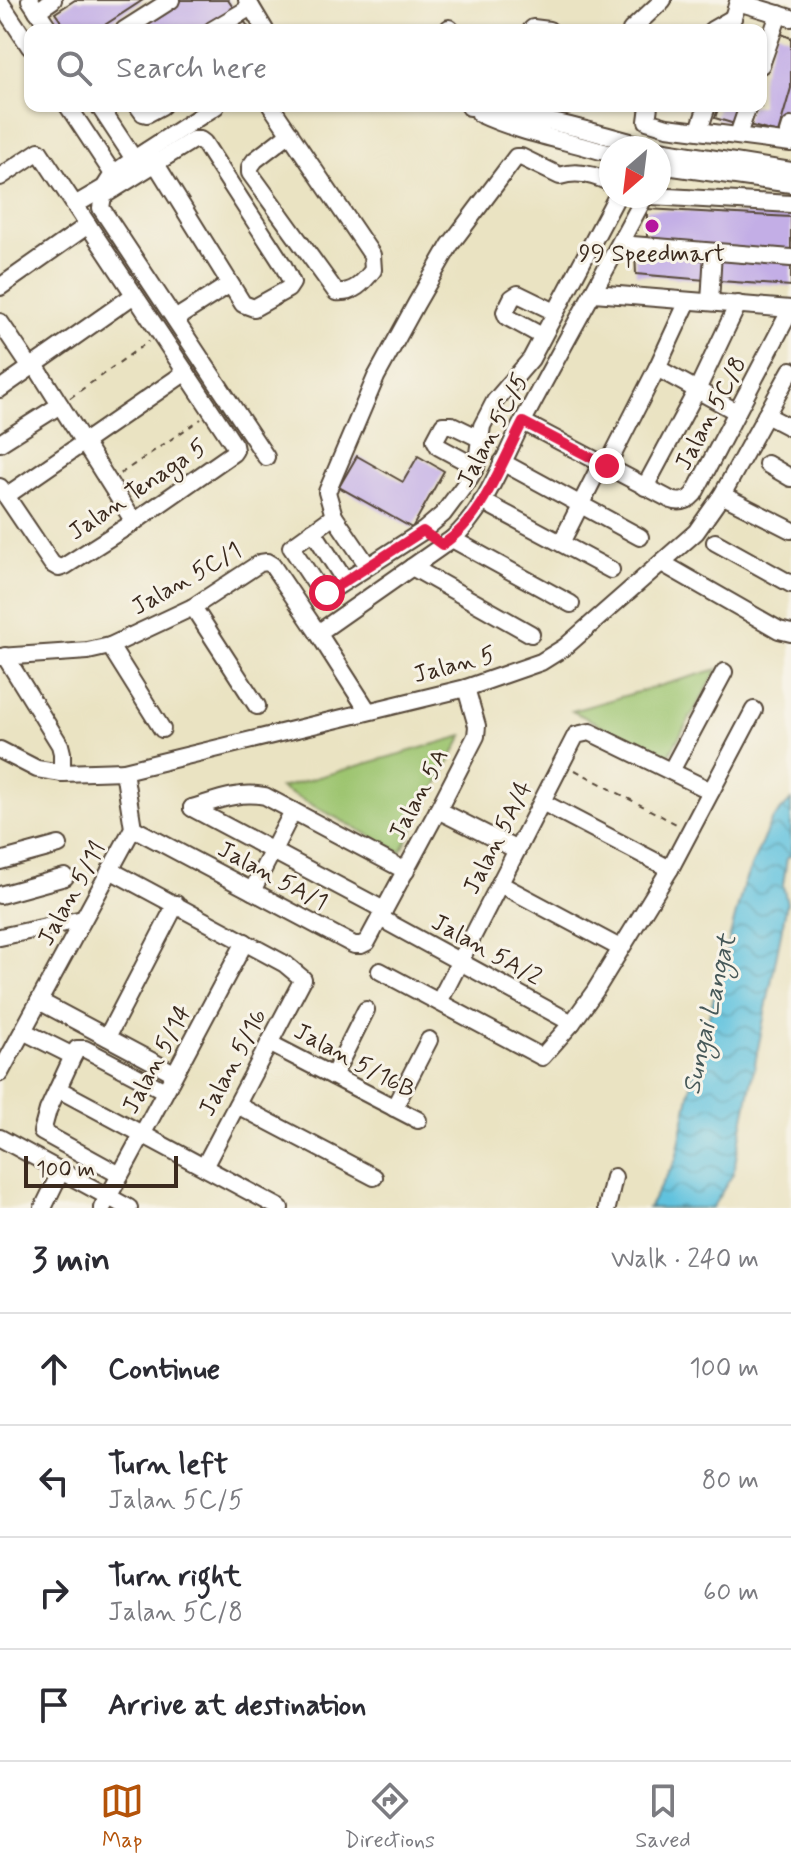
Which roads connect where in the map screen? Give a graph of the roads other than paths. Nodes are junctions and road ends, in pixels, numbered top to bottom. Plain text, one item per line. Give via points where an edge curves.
1 (53, 0) edge
2 (171, 0) edge
3 (0, 2) edge
4 (658, 2) edge
5 (249, 3) edge
6 (34, 5) edge
7 (785, 16) edge
8 (733, 17) edge
9 (46, 24) edge
10 (138, 24) edge
11 (220, 24) edge
12 (261, 24) edge
13 (637, 24) edge
14 (24, 38) edge
15 (767, 53) edge
16 (72, 112) edge
17 (104, 112) edge
18 (193, 112) edge
19 (275, 112) edge
20 (505, 112) edge
21 (648, 112) edge
22 (705, 112) edge
23 (746, 112) edge
24 (550, 121) edge
25 (699, 130) junction
26 (290, 133) junction
27 (738, 135) junction
28 (789, 137) edge
29 (599, 138) edge
30 (599, 148) edge
31 (146, 158) junction
32 (671, 159) edge
33 (671, 160) edge
34 (3, 169) edge
35 (791, 171) edge
36 (113, 174) junction
37 (599, 179) edge
38 (791, 184) edge
39 (671, 197) edge
40 (791, 204) edge
41 (75, 205) junction
42 (611, 208) edge
43 (641, 208) edge
44 (88, 225) junction
45 (620, 244) junction
46 (713, 252) junction
47 (791, 258) edge
48 (576, 272) junction
49 (230, 284) junction
50 (0, 287) edge
51 (596, 289) junction
52 (134, 295) junction
53 (688, 301) junction
54 (710, 302) junction
55 (738, 304) junction
56 (791, 309) edge
57 (555, 312) junction
58 (175, 319) junction
59 (0, 322) edge
60 (542, 336) junction
61 (33, 367) junction
62 (657, 368) junction
63 (791, 370) edge
64 (186, 372) junction
65 (0, 389) edge
66 (697, 390) junction
67 (60, 405) junction
68 (737, 412) junction
69 (766, 415) junction
70 (523, 422) junction
71 (791, 428) edge
72 (481, 439) junction
73 (84, 442) junction
74 (0, 443) edge
75 (266, 457) dead end
76 (502, 462) junction
77 (767, 464) dead end
78 (604, 465) junction
79 (476, 467) junction
80 (791, 478) edge
81 (645, 487) junction
82 (3, 491) edge
83 (722, 495) junction
84 (482, 501) junction
85 (581, 504) junction
86 (334, 516) junction
87 (134, 522) junction
88 (791, 530) edge
89 (313, 531) junction
90 (640, 537) dead end
91 (437, 541) junction
92 (715, 542) dead end
93 (561, 543) junction
94 (662, 563) junction
95 (368, 566) junction
96 (412, 567) junction
97 (611, 570) dead end
98 (345, 581) junction
99 (791, 584) edge
100 (571, 604) dead end
101 (193, 607) junction
102 (318, 633) junction
103 (791, 633) edge
104 (531, 634) dead end
105 (110, 646) junction
106 (2, 657) edge
107 (724, 672) dead end
108 (466, 688) junction
109 (257, 706) dead end
110 (754, 710) dead end
111 (368, 711) junction
112 (162, 729) dead end
113 (0, 750) edge
114 (124, 771) junction
115 (671, 771) junction
116 (62, 773) junction
117 (711, 791) junction
118 (542, 802) junction
119 (438, 810) junction
120 (293, 811) junction
121 (133, 828) junction
122 (59, 845) dead end
123 (517, 850) junction
124 (273, 851) junction
125 (0, 861) edge
126 (670, 869) junction
127 (110, 870) junction
128 (406, 871) junction
129 (65, 877) dead end
130 (500, 884) junction
131 (252, 891) junction
132 (0, 895) edge
133 (176, 904) junction
134 (382, 914) junction
135 (83, 919) junction
136 (0, 937) edge
137 (245, 942) junction
138 (620, 948) junction
139 (460, 961) junction
140 (380, 971) dead end
141 (39, 1001) junction
142 (439, 1002) junction
143 (366, 1010) dead end
144 (572, 1023) junction
145 (23, 1031) junction
146 (107, 1037) junction
147 (429, 1040) dead end
148 (269, 1043) junction
149 (79, 1052) junction
150 (4, 1056) edge
151 (0, 1073) edge
152 (174, 1073) junction
153 (333, 1076) junction
154 (58, 1089) junction
155 (165, 1091) junction
156 (237, 1105) junction
157 (394, 1108) junction
158 (418, 1120) dead end
159 (143, 1135) junction
160 (0, 1138) edge
161 (204, 1167) junction
162 (61, 1171) junction
163 (120, 1175) junction
164 (374, 1177) dead end
165 (614, 1177) dead end
166 (105, 1202) edge
167 (43, 1208) edge
168 (129, 1208) edge
169 (280, 1208) edge
170 (607, 1208) edge

1 - 6 street
2 - 10 street
3 - 14 street
4 - 13 street
5 - 11 street
5 - 12 street
6 - 9 street
7 - 8 street
7 - 15 street
16 - 36 street
17 - 31 street
18 - 31 street
19 - 26 street
20 - 24 street
21 - 25 street via 647,121
22 - 25 street
23 - 27 street
24 - 29 street
24 - 30 street
25 - 27 street
26 - 26 street via 372,255 373,270 346,293 329,284 250,173 255,160
27 - 28 street
31 - 36 street
31 - 49 street
31 - 49 street via 193,140 204,143 292,283 254,308 243,304
31 - 58 street via 103,196 101,208
32 - 35 street
33 - 38 street
34 - 41 street via 39,151
36 - 41 street via 104,188
37 - 86 street via 582,173 560,176 516,157 450,245 376,377 327,492
39 - 40 street
41 - 44 street
42 - 48 street
43 - 45 street, Jalan 5C/5
44 - 50 street
44 - 52 street
45 - 46 street
45 - 51 street, Jalan 5C/5
46 - 47 street
46 - 54 street
48 - 51 street
48 - 57 street
49 - 58 street
51 - 53 street
51 - 70 street, Jalan 5C/5
52 - 61 street
52 - 64 street
53 - 54 street
53 - 62 street
54 - 55 street
55 - 56 street
55 - 66 street
56 - 68 street, Jalan 5C/8
57 - 60 street
57 - 60 street via 518,294 512,298 507,317
58 - 75 street
59 - 61 street
60 - 72 street via 531,359 495,401
61 - 65 street
61 - 67 street
62 - 66 street
62 - 78 street
63 - 69 street, Jalan 5
64 - 73 street
64 - 87 street, Jalan Tenaga 5 via 235,450
66 - 68 street
66 - 81 street
67 - 73 street
67 - 74 street
68 - 81 street, Jalan 5C/8 via 690,499 677,502
69 - 71 street
69 - 83 street, Jalan 5
70 - 76 street, Jalan 5C/5
70 - 78 street, Jalan 5C/8
72 - 79 street
72 - 79 street via 443,425 435,440
73 - 82 street
73 - 87 street
76 - 84 street, Jalan 5C/5
76 - 85 street
77 - 80 street
78 - 81 street, Jalan 5C/8
78 - 85 street
79 - 91 street via 443,514
82 - 87 street, Jalan Tenaga 5 via 59,568
83 - 88 street
83 - 94 street, Jalan 5 via 696,532
84 - 91 street, Jalan 5C/5 via 463,528
84 - 93 street
85 - 90 street
85 - 93 street
86 - 89 street
86 - 95 street
89 - 98 street
89 - 98 street via 291,547 321,592
91 - 95 street
91 - 96 street, Jalan 5C/5
91 - 100 street
92 - 99 street
93 - 97 street
94 - 103 street
94 - 108 street, Jalan 5 via 565,647 541,662
95 - 98 street
96 - 102 street, Jalan 5C/5
96 - 104 street
101 - 102 street, Jalan 5C/1 via 267,562
101 - 105 street, Jalan 5C/1
101 - 109 street
102 - 111 street, Jalan 5C/1
105 - 106 street, Jalan 5C/1
105 - 112 street
106 - 116 street via 60,745
107 - 115 street
108 - 111 street, Jalan 5
108 - 119 street, Jalan 5A via 477,730
110 - 117 street
111 - 114 street, Jalan 5
113 - 116 street, Jalan 5 via 37,769
114 - 116 street, Jalan 5
114 - 121 street, Jalan 5/11
115 - 117 street
115 - 118 street, Jalan 5A/4 via 590,732 576,735
117 - 126 street
118 - 123 street, Jalan 5A/4
118 - 126 street
119 - 123 street
119 - 128 street, Jalan 5A
120 - 124 street
120 - 124 street, Jalan 5A/2 via 252,793 192,808
120 - 128 street
121 - 127 street, Jalan 5/11
121 - 131 street, Jalan 5A/1
122 - 125 street
123 - 130 street, Jalan 5A/4
124 - 131 street
124 - 134 street, Jalan 5A/2
126 - 138 street
127 - 133 street
127 - 135 street, Jalan 5/11
128 - 134 street, Jalan 5A
129 - 132 street
130 - 138 street
130 - 139 street, Jalan 5A/4
131 - 134 street, Jalan 5A/1 via 354,945 367,942
133 - 137 street
133 - 146 street
134 - 139 street, Jalan 5A/2
135 - 136 street
135 - 141 street, Jalan 5/11
137 - 148 street, Jalan 5/16 via 303,979
137 - 152 street, Jalan 5/14
138 - 144 street
139 - 142 street, Jalan 5A/4
139 - 144 street, Jalan 5A/2
140 - 142 street
141 - 145 street, Jalan 5/11
141 - 146 street
142 - 144 street via 542,1057
143 - 153 street
145 - 149 street
145 - 150 street, Jalan 5/11
146 - 152 street
147 - 157 street
148 - 153 street, Jalan 5/16B
148 - 156 street, Jalan 5/16
149 - 154 street
149 - 155 street
150 - 151 street, Jalan 5/11
152 - 155 street, Jalan 5/14
153 - 157 street, Jalan 5/16B
154 - 159 street
154 - 163 street via 42,1132
155 - 159 street, Jalan 5/14
156 - 161 street, Jalan 5/16
156 - 164 street
157 - 158 street, Jalan 5/16B
159 - 161 street
159 - 163 street, Jalan 5/14
160 - 162 street
161 - 169 street
162 - 166 street
162 - 167 street
163 - 166 street, Jalan 5/14
165 - 170 street
166 - 168 street

